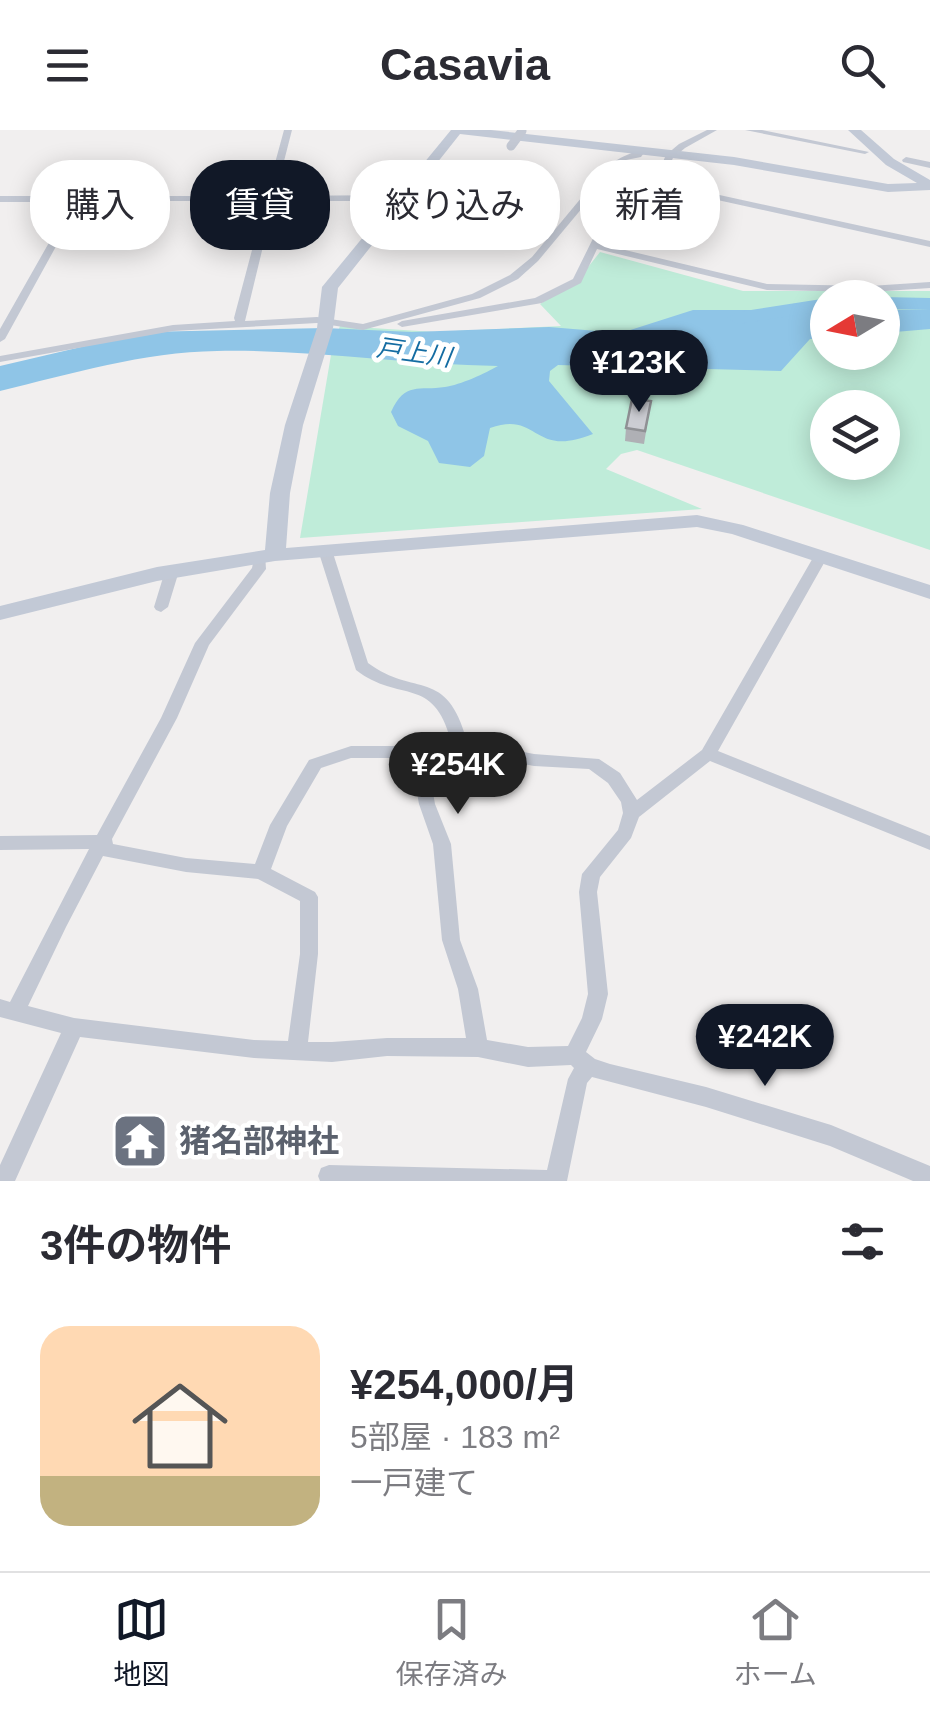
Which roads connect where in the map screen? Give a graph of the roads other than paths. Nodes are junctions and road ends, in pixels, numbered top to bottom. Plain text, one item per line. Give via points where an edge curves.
1 (288, 130) edge
2 (458, 130) edge
3 (713, 130) edge
4 (749, 130) edge
5 (854, 130) edge
6 (522, 131) edge
7 (511, 146) dead end
8 (642, 150) junction
9 (864, 152) dead end
10 (674, 154) junction
11 (280, 160) edge
12 (432, 160) edge
13 (670, 160) edge
14 (906, 160) dead end
15 (930, 165) edge
16 (930, 186) edge
17 (720, 198) edge
18 (0, 199) edge
19 (30, 199) edge
20 (930, 244) edge
21 (50, 250) edge
22 (257, 250) edge
23 (356, 250) edge
24 (592, 250) edge
25 (611, 250) edge
26 (930, 285) edge
27 (241, 323) junction
28 (378, 324) junction
29 (325, 325) junction
30 (0, 339) edge
31 (0, 359) edge
32 (325, 550) junction
33 (268, 556) junction
34 (821, 556) junction
35 (172, 571) junction
36 (930, 592) edge
37 (161, 607) dead end
38 (0, 613) edge
39 (460, 746) junction
40 (418, 752) junction
41 (708, 754) junction
42 (632, 813) junction
43 (0, 843) edge
44 (930, 843) edge
45 (104, 845) junction
46 (261, 872) junction
47 (8, 1009) edge
48 (74, 1027) junction
49 (478, 1048) junction
50 (297, 1052) junction
51 (581, 1061) junction
52 (329, 1176) dead end
53 (930, 1177) edge
54 (4, 1181) edge
55 (555, 1181) edge

1 - 11 street
2 - 8 street
2 - 12 street
3 - 10 street
4 - 9 street
5 - 16 street
6 - 7 street, bridge
8 - 10 street
8 - 28 street via 610,170 556,238 514,277 476,296
10 - 13 street
10 - 16 street via 888,188
14 - 15 street
17 - 20 street
18 - 19 street
21 - 30 street
22 - 27 street
23 - 29 street via 330,287
24 - 28 street via 577,281 538,302
25 - 26 street via 767,287
27 - 29 street
27 - 31 street via 103,338
28 - 29 street
29 - 33 street via 294,425
32 - 33 street
32 - 34 street via 684,520
32 - 39 street via 362,666 371,676 434,695 452,715
33 - 35 street
33 - 45 street via 202,642
34 - 36 street
34 - 41 street
35 - 37 street
35 - 38 street
39 - 40 street
39 - 42 street via 593,763 614,778
40 - 46 street via 351,752 314,764
40 - 49 street via 442,844 451,940
41 - 42 street
41 - 44 street
42 - 51 street via 625,834 588,883 598,994
43 - 45 street
45 - 46 street via 186,865
45 - 47 street
46 - 50 street via 309,896
47 - 48 street
48 - 50 street
48 - 54 street
49 - 50 street
49 - 51 street
51 - 53 street via 831,1136
51 - 55 street
52 - 55 street

